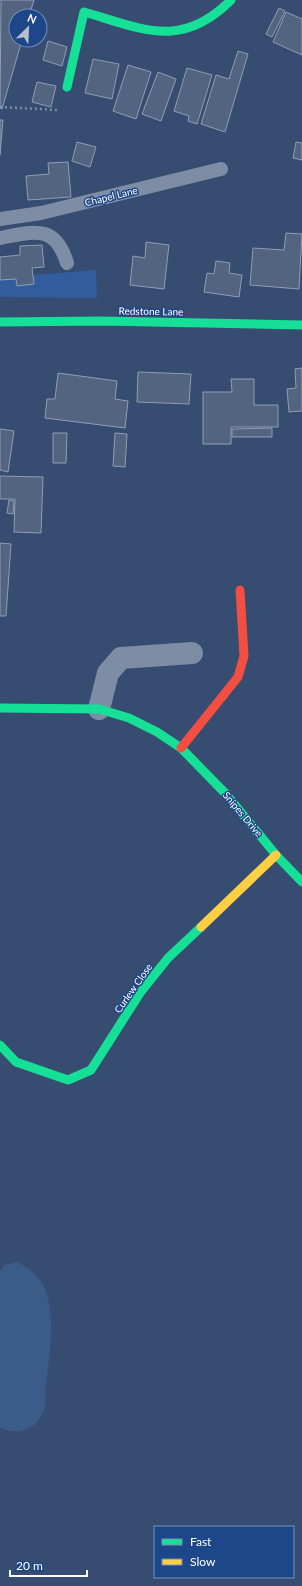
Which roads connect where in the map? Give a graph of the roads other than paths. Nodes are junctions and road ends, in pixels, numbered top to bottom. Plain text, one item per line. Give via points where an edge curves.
1 (231, 0) edge
2 (67, 87) road end
3 (221, 169) dead end
4 (0, 219) edge
5 (0, 238) edge
6 (67, 263) dead end
7 (0, 322) edge
8 (302, 325) edge
9 (240, 590) dead end
10 (192, 653) dead end
11 (0, 708) edge
12 (99, 709) junction
13 (181, 748) junction
14 (276, 854) junction
15 (302, 882) edge
16 (0, 1045) edge

1 - 2 street via 219,12 203,22 172,33 155,32 84,12
3 - 4 lane, Chapel Lane via 41,213
5 - 6 lane via 34,232 46,234 56,240 63,249
7 - 8 street, Redstone Lane via 101,321
9 - 13 street via 244,656 238,677
10 - 12 street via 121,658 108,673
11 - 12 street, Snipes Drive
12 - 13 street, Snipes Drive via 129,718
13 - 14 street, Snipes Drive via 226,794
14 - 15 street, Snipes Drive
14 - 16 street, Curlew Close via 168,958 140,993 91,1070 68,1080 16,1062

